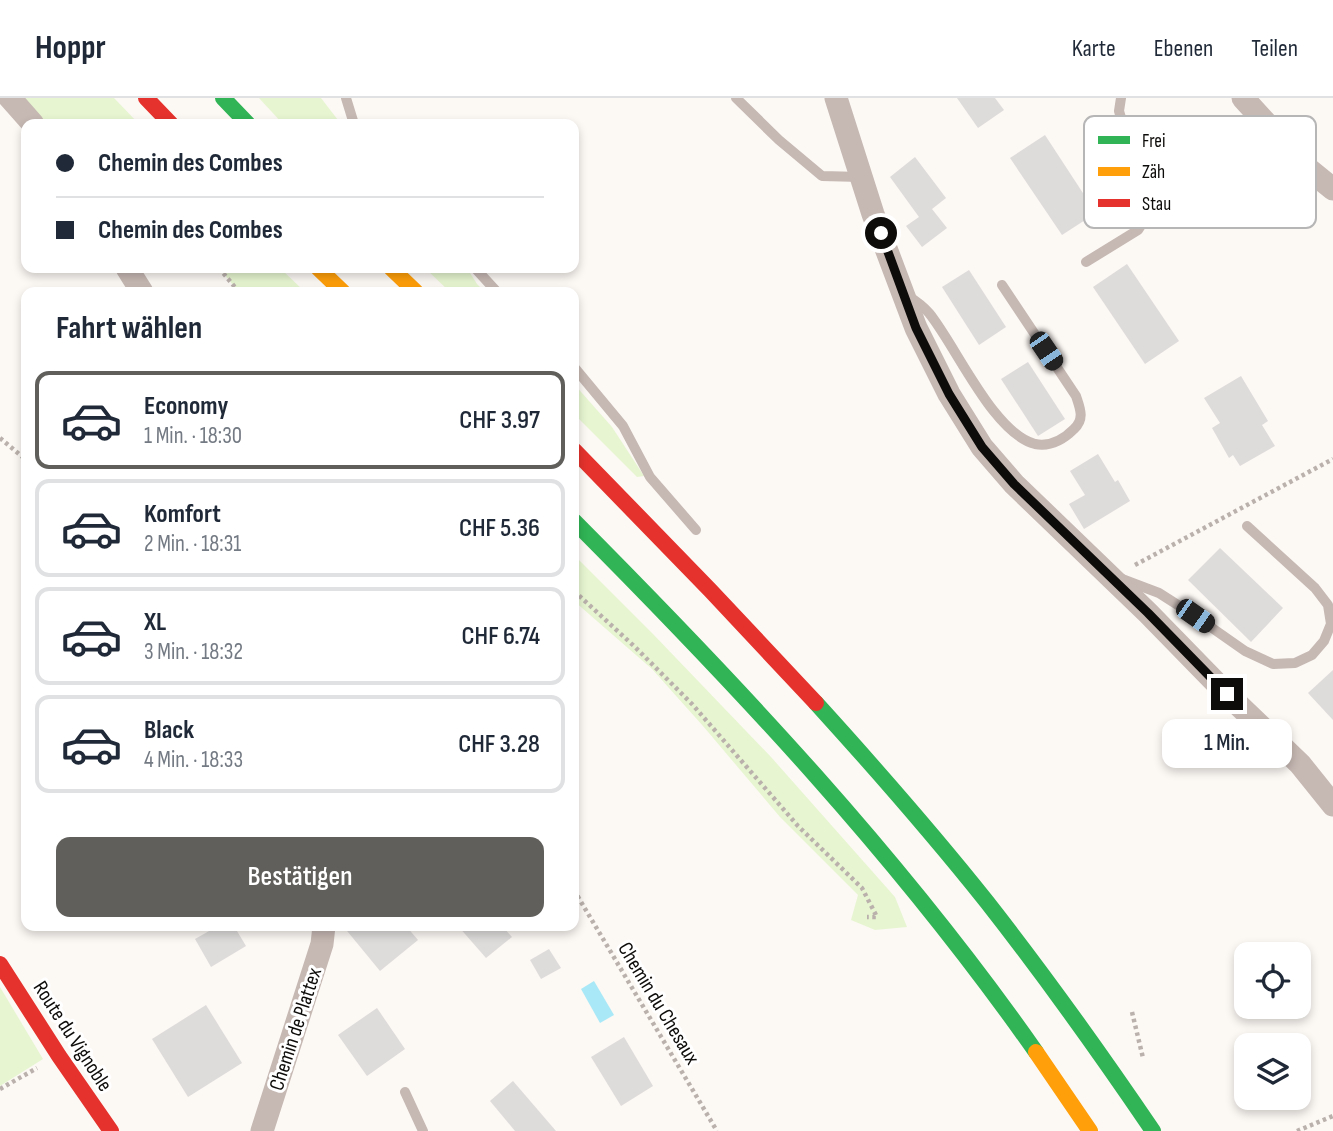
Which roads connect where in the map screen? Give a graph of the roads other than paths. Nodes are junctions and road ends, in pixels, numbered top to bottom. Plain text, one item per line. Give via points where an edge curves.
1 (10, 98) edge
2 (146, 98) edge
3 (223, 98) edge
4 (346, 98) edge
5 (736, 98) edge
6 (836, 98) edge
7 (1121, 98) edge
8 (1243, 98) edge
9 (1120, 116) edge
10 (1259, 116) edge
11 (29, 119) edge
12 (166, 119) edge
13 (243, 119) edge
14 (352, 119) edge
15 (1316, 175) edge
16 (861, 177) junction
17 (1333, 189) edge
18 (1139, 228) edge
19 (1086, 262) dead end
20 (323, 273) edge
21 (396, 273) edge
22 (480, 273) edge
23 (1002, 285) dead end
24 (338, 287) edge
25 (411, 287) edge
26 (492, 287) edge
27 (903, 292) junction
28 (579, 373) edge
29 (579, 455) edge
30 (579, 526) edge
31 (1247, 526) dead end
32 (696, 530) dead end
33 (1116, 568) junction
34 (1333, 805) edge
35 (323, 931) edge
36 (0, 964) edge
37 (405, 1093) dead end
38 (111, 1131) edge
39 (262, 1131) edge
40 (423, 1131) edge
41 (1090, 1131) edge
42 (1153, 1131) edge

1 - 11 street
2 - 12 main road
3 - 13 main road
4 - 14 lane
5 - 16 lane via 822,176
6 - 16 street
7 - 9 lane
8 - 10 street
15 - 17 street
16 - 27 street
18 - 19 lane
20 - 24 main road
21 - 25 main road
22 - 26 lane
23 - 27 lane via 1082,412 1069,434 1048,444 1024,439 1009,428 929,313
27 - 33 street via 949,394 982,447 1014,484
28 - 32 lane via 623,426 650,477
29 - 42 main road via 757,639 929,831 1102,1056
30 - 41 main road via 738,689 888,858 953,938
31 - 33 lane via 1328,605 1331,624 1324,640 1312,655 1294,663 1273,664 1245,651
33 - 34 street via 1148,613 1300,764
35 - 39 street, Chemin de Plattex
36 - 38 main road, Route du Vignoble
37 - 40 lane

